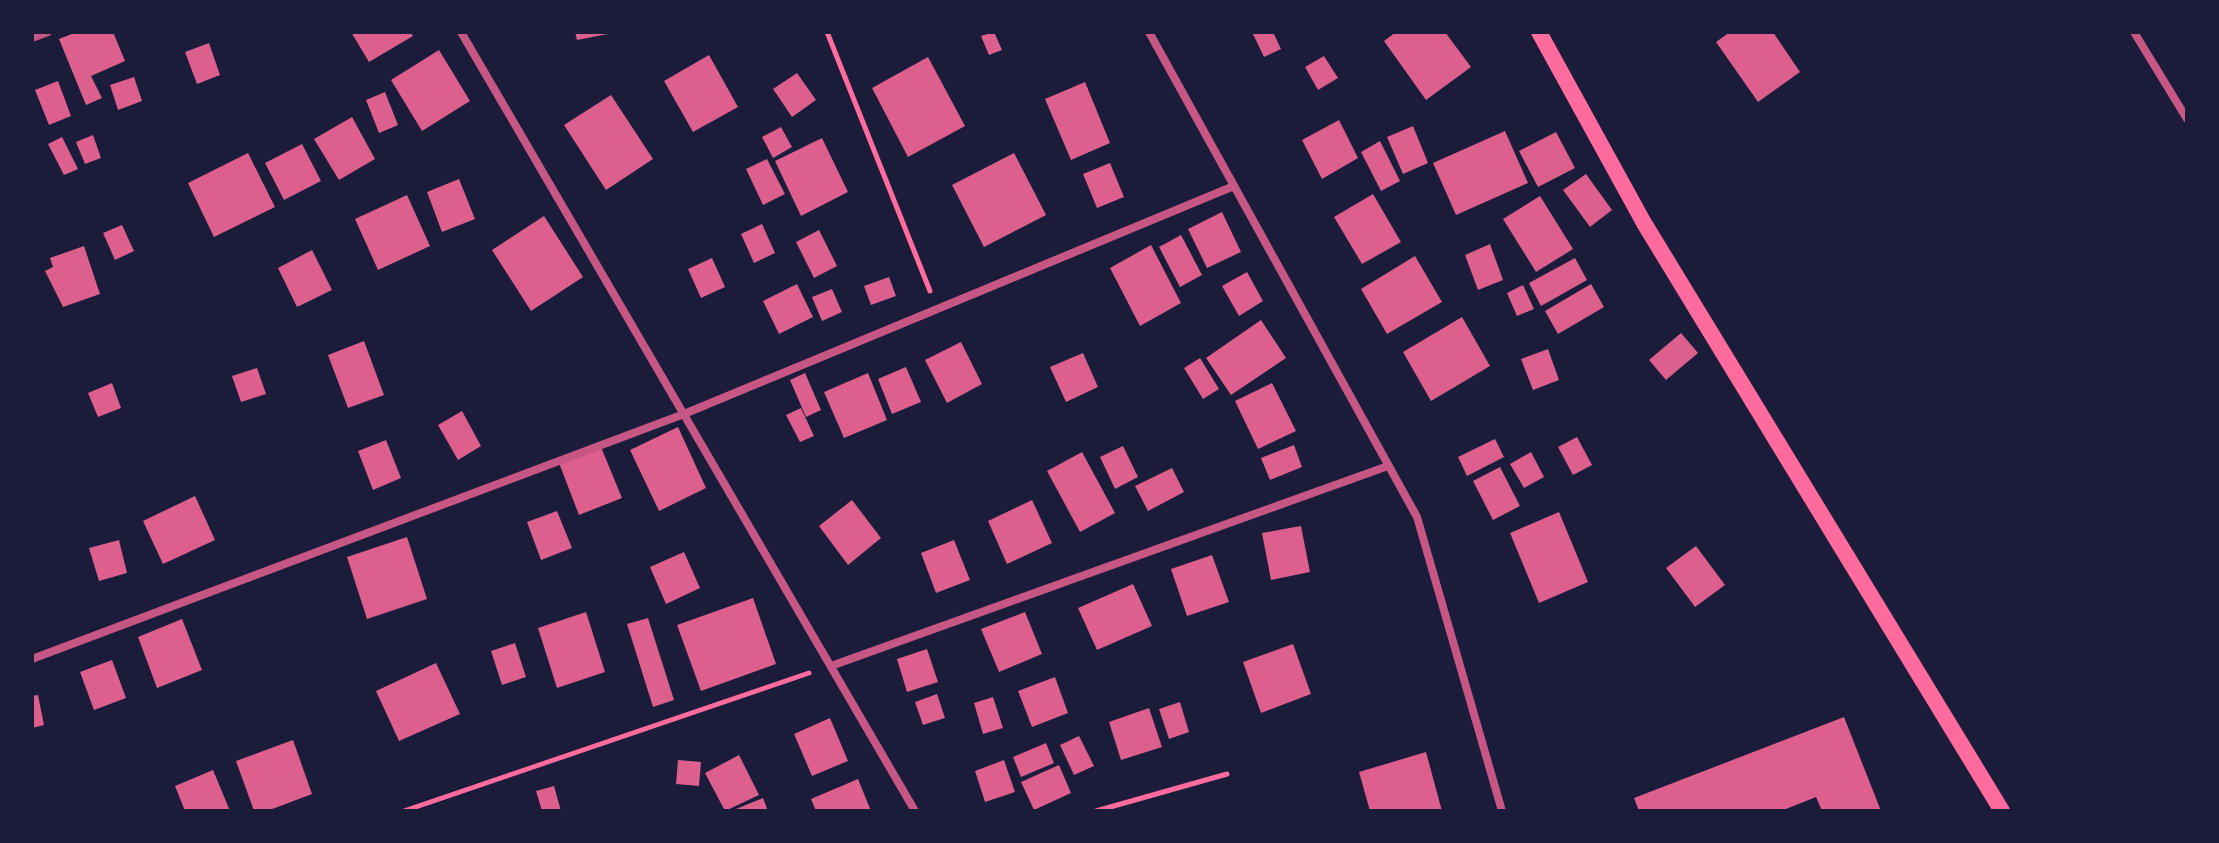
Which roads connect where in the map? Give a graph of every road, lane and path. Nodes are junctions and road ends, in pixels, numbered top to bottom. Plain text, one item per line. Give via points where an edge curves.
1 (48, 32) edge
2 (461, 32) edge
3 (827, 32) edge
4 (1149, 32) edge
5 (1539, 32) edge
6 (2134, 32) edge
7 (32, 38) edge
8 (2187, 119) edge
9 (1234, 186) junction
10 (937, 309) junction
11 (684, 414) junction
12 (1388, 466) junction
13 (32, 659) edge
14 (831, 666) junction
15 (1227, 774) dead end
16 (404, 811) edge
17 (915, 811) edge
18 (1096, 811) edge
19 (1502, 811) edge
20 (2002, 811) edge

1 - 7 street
2 - 11 street
3 - 10 path
4 - 9 street
5 - 20 main road via 1644,223
6 - 8 street
9 - 10 street
9 - 12 street
10 - 11 street
11 - 13 street
11 - 14 street
12 - 14 street
12 - 19 street via 1417,517
14 - 16 path
14 - 17 street
15 - 18 path

